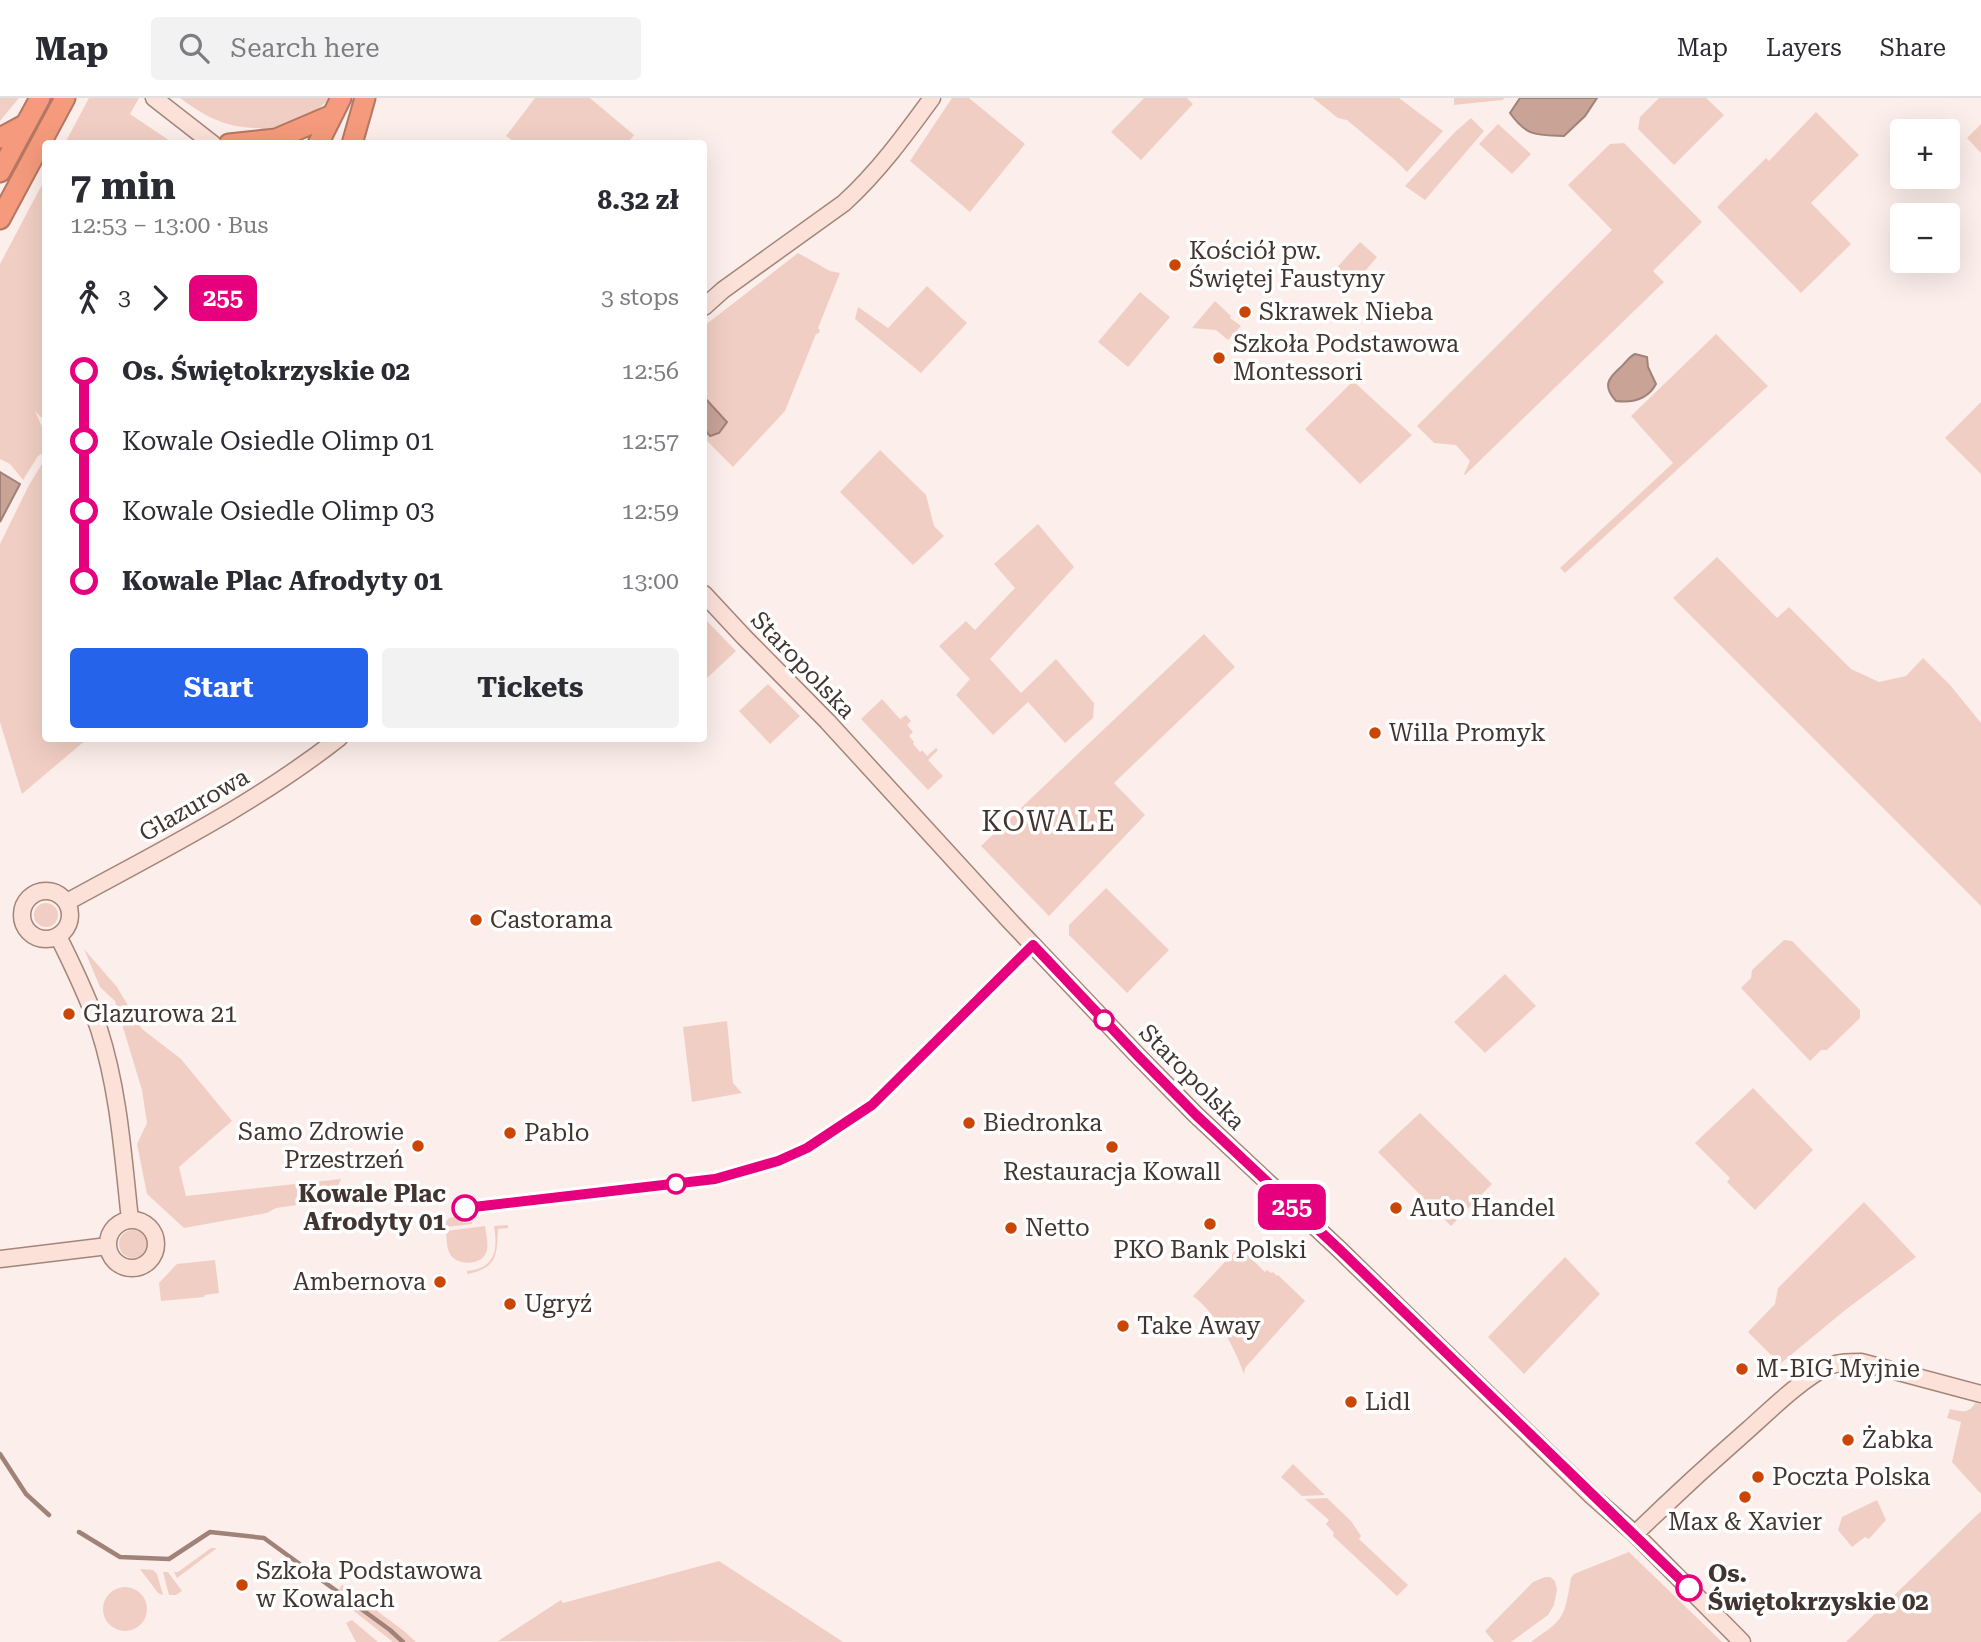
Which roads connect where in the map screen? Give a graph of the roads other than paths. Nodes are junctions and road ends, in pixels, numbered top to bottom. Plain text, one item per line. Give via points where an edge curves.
1 (40, 98) edge
2 (65, 98) edge
3 (154, 98) edge
4 (365, 98) edge
5 (932, 98) edge
6 (336, 107) edge
7 (26, 124) junction
8 (0, 138) edge
9 (42, 140) edge
10 (208, 140) edge
11 (267, 140) edge
12 (319, 140) edge
13 (353, 140) edge
14 (42, 141) edge
15 (0, 172) edge
16 (0, 219) edge
17 (707, 304) edge
18 (707, 597) edge
19 (334, 742) edge
20 (67, 902) junction
21 (58, 936) junction
22 (130, 1220) junction
23 (108, 1246) junction
24 (0, 1259) edge
25 (1981, 1394) edge
26 (1635, 1534) junction
27 (1742, 1642) edge

1 - 7 highway
2 - 9 highway
3 - 10 street
4 - 13 highway
5 - 17 street via 858,191
6 - 11 highway
6 - 12 highway
7 - 8 highway
7 - 15 highway
14 - 16 highway
18 - 26 street, Staropolska via 1196,1115
19 - 20 street, Glazurowa via 233,812
20 - 21 street via 69,921
20 - 21 street via 61,895 43,891 33,894 22,908 31,934 49,939
21 - 22 street via 86,996 107,1058
22 - 23 street via 113,1229
22 - 23 street via 139,1220 154,1232 152,1259 145,1265 126,1267 117,1263
23 - 24 street
25 - 26 street via 1861,1362 1830,1366 1769,1410
26 - 27 street, Staropolska

